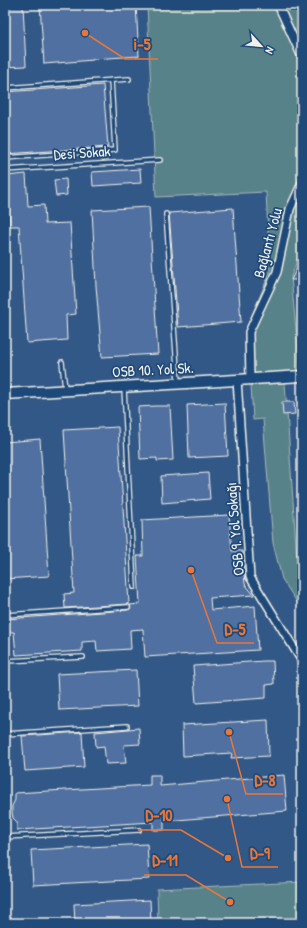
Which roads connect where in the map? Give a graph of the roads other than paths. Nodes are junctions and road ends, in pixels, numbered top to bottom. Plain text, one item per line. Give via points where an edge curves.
1 (278, 5) edge
2 (302, 57) edge
3 (129, 79) dead end
4 (111, 80) junction
5 (5, 88) edge
6 (5, 158) edge
7 (160, 160) dead end
8 (5, 170) edge
9 (302, 183) edge
10 (166, 214) dead end
11 (62, 362) dead end
12 (302, 376) edge
13 (250, 379) junction
14 (237, 380) junction
15 (178, 384) junction
16 (124, 387) junction
17 (65, 390) junction
18 (5, 394) edge
19 (134, 587) dead end
20 (128, 606) dead end
21 (5, 615) edge
22 (5, 645) edge
23 (83, 657) dead end
24 (302, 661) edge
25 (127, 726) dead end
26 (5, 734) edge
27 (139, 830) dead end
28 (5, 837) edge

1 - 2 street
3 - 4 lane
4 - 5 lane
4 - 6 lane via 115,150
7 - 8 lane, Desi Sokak
9 - 13 street, Bağlantı Yolu via 290,209 277,272 249,332
10 - 15 lane
11 - 17 lane
12 - 13 street, OSB 10. Yol Sk.
13 - 14 street, OSB 10. Yol Sk.
14 - 15 street, OSB 10. Yol Sk.
14 - 24 street, OSB 9. Yol Sokağı via 250,577
15 - 16 street, OSB 10. Yol Sk.
16 - 17 street, OSB 10. Yol Sk.
16 - 19 lane
17 - 18 street, OSB 10. Yol Sk.
20 - 21 lane
22 - 23 lane via 6,661
25 - 26 lane
27 - 28 lane

